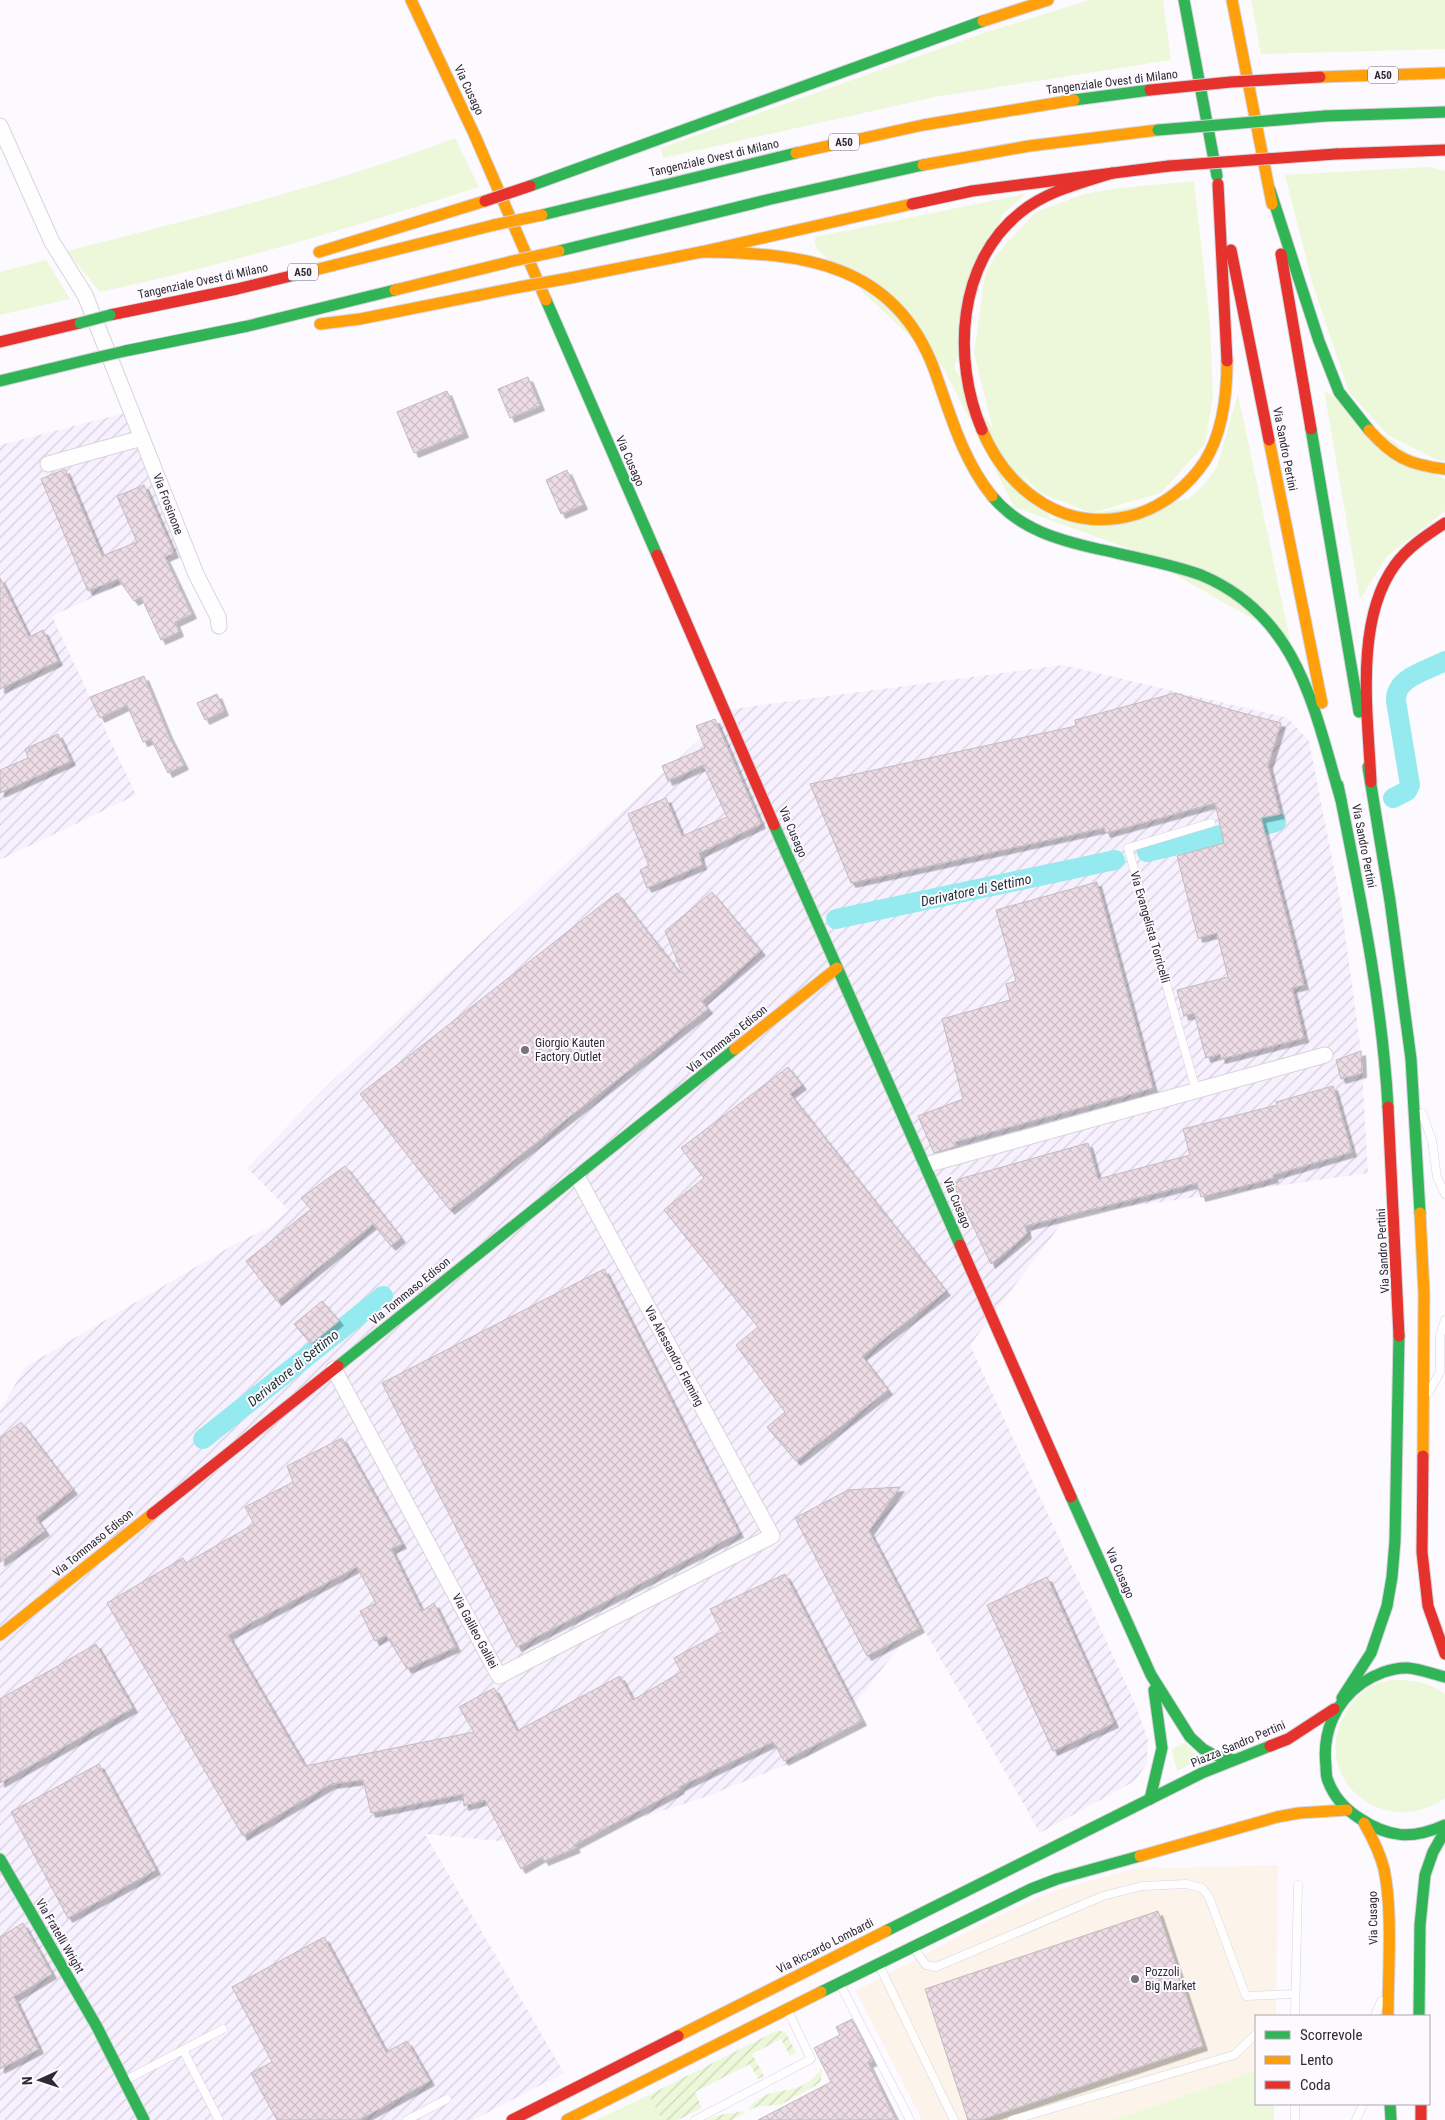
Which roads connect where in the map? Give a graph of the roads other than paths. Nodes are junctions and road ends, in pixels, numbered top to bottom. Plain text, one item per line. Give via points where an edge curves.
1 (411, 0) edge
2 (1013, 0) edge
3 (1048, 0) edge
4 (1184, 0) edge
5 (1232, 0) edge
6 (963, 27) junction
7 (1445, 73) edge
8 (1445, 112) edge
9 (0, 126) edge
10 (1445, 150) edge
11 (1420, 151) junction
12 (1445, 159) edge
13 (1112, 173) junction
14 (1218, 184) junction
15 (1270, 190) junction
16 (701, 252) junction
17 (311, 255) dead end
18 (285, 265) dead end
19 (237, 288) junction
20 (248, 326) junction
21 (0, 342) edge
22 (0, 381) edge
23 (142, 438) junction
24 (48, 464) dead end
25 (1445, 469) edge
26 (1445, 523) edge
27 (219, 626) dead end
28 (1371, 782) junction
29 (1341, 800) junction
30 (1211, 823) dead end
31 (837, 968) junction
32 (1325, 1055) dead end
33 (1196, 1090) junction
34 (1413, 1090) junction
35 (926, 1164) junction
36 (577, 1176) junction
37 (1445, 1194) edge
38 (1445, 1320) edge
39 (334, 1369) junction
40 (1424, 1402) junction
41 (772, 1536) joint
42 (0, 1635) edge
43 (1445, 1654) edge
44 (1151, 1675) junction
45 (1445, 1677) edge
46 (1342, 1698) junction
47 (1334, 1710) junction
48 (1234, 1760) junction
49 (1150, 1799) junction
50 (1348, 1810) junction
51 (1364, 1823) junction
52 (1445, 1825) edge
53 (1445, 1831) edge
54 (0, 1859) edge
55 (1298, 1884) dead end
56 (912, 1946) junction
57 (879, 1963) junction
58 (839, 1983) junction
59 (1387, 1991) junction
60 (1295, 1994) junction
61 (787, 2010) junction
62 (1295, 2015) edge
63 (1375, 2015) edge
64 (1388, 2015) edge
65 (1419, 2015) edge
66 (223, 2029) dead end
67 (1255, 2035) edge
68 (183, 2050) junction
69 (124, 2080) junction
70 (447, 2098) dead end
71 (1295, 2105) edge
72 (1363, 2105) edge
73 (1390, 2105) edge
74 (1421, 2105) edge
75 (144, 2120) edge
76 (219, 2120) edge
77 (407, 2120) edge
78 (512, 2120) edge
79 (567, 2120) edge
80 (695, 2120) edge
81 (910, 2120) edge
82 (954, 2120) edge
83 (1012, 2120) edge
84 (1295, 2120) edge
85 (1356, 2120) edge
86 (1391, 2120) edge
87 (1421, 2120) edge

1 - 31 main road, Via Cusago via 475,136
2 - 6 main road
3 - 6 main road
4 - 14 main road, Via Sandro Pertini
5 - 15 main road, Via Sandro Pertini
6 - 17 main road, bridge via 530,186
7 - 19 main road, Tangenziale Ovest di Milano / A50, bridge via 1230,82 978,114 821,147
8 - 20 main road, bridge via 1325,116 1158,130 996,152 765,200
9 - 23 street, Via Frosinone via 52,242 85,295
10 - 11 main road
11 - 12 main road
11 - 13 main road, bridge via 1336,154
13 - 14 main road via 1042,199 1020,213 996,240 976,271 967,306 968,384 978,421 995,456 1015,482 1036,501 1064,515 1090,520 1122,518 1150,510 1178,493 1197,474 1213,448 1221,422 1226,380
13 - 16 main road via 972,191
14 - 29 main road, Via Sandro Pertini
15 - 25 main road via 1339,392 1386,449 1420,466
15 - 28 main road, Via Sandro Pertini
16 - 20 main road, bridge via 360,319
16 - 29 main road via 750,252 803,259 838,269 880,292 911,323 920,338 966,456 992,497 1009,513 1030,528 1056,538 1200,575 1241,598 1265,618 1283,641 1303,680
18 - 19 main road
19 - 21 main road, Tangenziale Ovest di Milano / A50, bridge
20 - 22 main road, bridge
23 - 24 street
23 - 27 street, Via Frosinone
26 - 28 main road via 1409,548 1391,570 1373,613 1368,681
28 - 34 main road, Via Sandro Pertini via 1390,901
29 - 46 main road, Via Sandro Pertini via 1365,920 1386,1063 1400,1365 1395,1541 1387,1606 1371,1653
30 - 33 lane, Via Evangelista Torricelli via 1128,848
31 - 35 main road, Via Cusago
31 - 36 main road, Via Tommaso Edison
32 - 33 street
33 - 35 street
34 - 37 lane via 1432,1140 1436,1172
34 - 40 main road, Via Sandro Pertini via 1424,1294
35 - 44 main road, Via Cusago via 1004,1348
36 - 39 main road, Via Tommaso Edison
36 - 41 street, Via Alessandro Fleming
38 - 40 lane via 1440,1336 1440,1372
39 - 41 street, Via Galileo Galilei via 499,1676
39 - 42 main road, Via Tommaso Edison
40 - 43 main road, Via Sandro Pertini via 1424,1582 1434,1628
44 - 48 main road, Via Cusago via 1190,1737 1214,1755
44 - 49 main road, Via Cusago via 1162,1748
45 - 46 main road, Piazza Sandro Pertini via 1418,1668 1392,1669 1363,1680
46 - 47 main road, Piazza Sandro Pertini
47 - 48 main road, Piazza Sandro Pertini via 1288,1739
47 - 50 main road, Piazza Sandro Pertini via 1324,1739 1324,1759 1332,1789
48 - 49 main road, Piazza Sandro Pertini
49 - 78 main road, Via Riccardo Lombardi
50 - 51 main road, Piazza Sandro Pertini
50 - 56 main road via 1277,1816 1057,1879
51 - 52 main road, Piazza Sandro Pertini via 1398,1834 1419,1834
51 - 59 main road, Via Cusago via 1384,1869 1388,1911
53 - 65 main road via 1424,1875
54 - 69 main road, Via Fratelli Wright
55 - 60 lane
56 - 57 main road
56 - 60 lane via 926,1966 936,1967 1103,1896 1142,1886 1186,1884 1202,1888 1209,1897 1246,1996
57 - 58 main road
57 - 82 lane
58 - 61 main road
58 - 81 lane
59 - 63 lane
59 - 64 main road, Via Cusago
60 - 62 lane
61 - 79 main road
61 - 80 lane via 811,2059
66 - 68 lane
67 - 83 lane via 1234,2055
68 - 69 lane
68 - 76 lane
69 - 75 main road
70 - 77 lane
71 - 84 lane
72 - 85 lane
73 - 86 main road
74 - 87 main road

